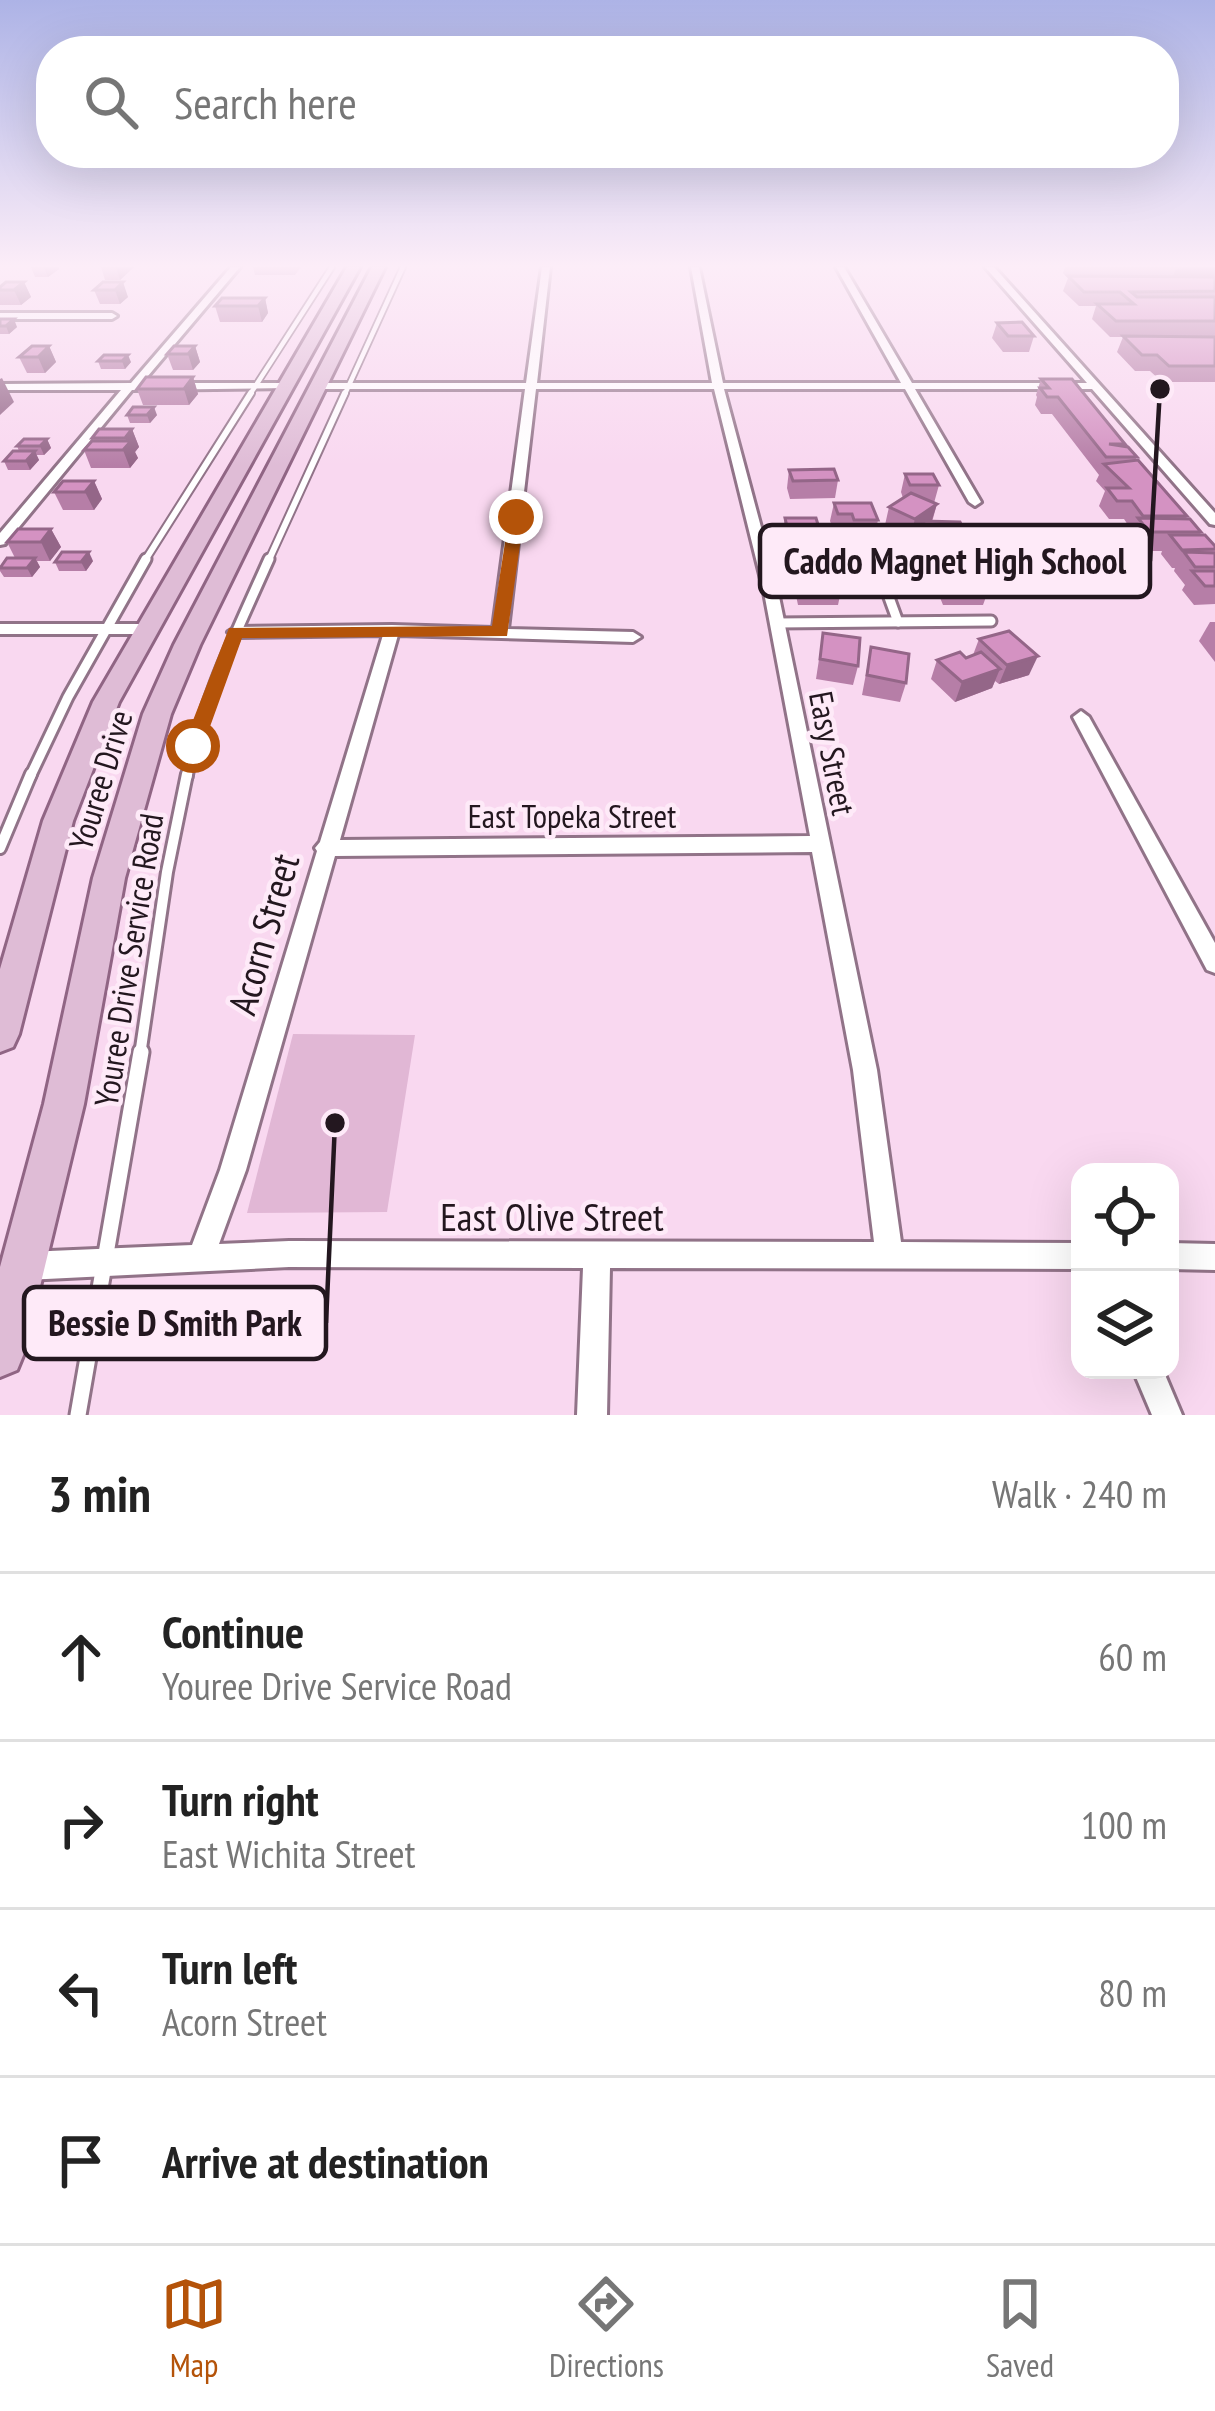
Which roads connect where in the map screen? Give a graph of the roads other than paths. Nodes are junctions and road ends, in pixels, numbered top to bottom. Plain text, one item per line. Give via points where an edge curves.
1 (178, 333) edge
2 (298, 333) edge
3 (308, 333) edge
4 (353, 333) edge
5 (364, 333) edge
6 (538, 333) edge
7 (708, 333) edge
8 (877, 333) edge
9 (1048, 333) edge
10 (132, 386) junction
11 (271, 386) junction
12 (333, 386) junction
13 (532, 386) junction
14 (718, 386) junction
15 (906, 386) junction
16 (0, 387) edge
17 (1097, 388) junction
18 (975, 502) dead end
19 (1215, 521) edge
20 (0, 542) edge
21 (874, 556) dead end
22 (991, 621) dead end
23 (898, 622) junction
24 (777, 623) junction
25 (0, 629) edge
26 (145, 629) junction
27 (392, 630) junction
28 (104, 631) junction
29 (236, 632) junction
30 (500, 632) junction
31 (633, 637) dead end
32 (1081, 717) dead end
33 (820, 844) junction
34 (0, 848) edge
35 (325, 848) junction
36 (1215, 963) edge
37 (0, 1034) edge
38 (200, 1256) junction
39 (597, 1256) junction
40 (889, 1256) junction
41 (1071, 1256) edge
42 (1179, 1256) edge
43 (1215, 1256) edge
44 (106, 1265) junction
45 (12, 1266) edge
46 (0, 1353) edge
47 (1152, 1379) edge
48 (78, 1415) edge
49 (592, 1415) edge
50 (1167, 1415) edge

1 - 10 street
2 - 11 lane
3 - 11 main road, Youree Drive
4 - 12 main road, Youree Drive
5 - 12 lane, Youree Drive Service Road
6 - 13 street
7 - 14 street, Easy Street
8 - 15 street
9 - 17 street
10 - 11 street
10 - 16 street
10 - 20 street
11 - 12 main road
11 - 26 main road, Youree Drive
11 - 28 lane
12 - 13 street
12 - 29 lane, Youree Drive Service Road
12 - 45 main road, Youree Drive via 157,714 109,878 64,1104
13 - 14 street
13 - 30 street
14 - 15 street
14 - 24 street, Easy Street
15 - 17 street
15 - 18 street
17 - 19 street
21 - 23 lane
22 - 23 lane
23 - 24 lane
24 - 33 street, Easy Street
25 - 28 street
26 - 28 street
26 - 37 main road, Youree Drive via 58,821
27 - 29 street
27 - 30 street
27 - 35 street, Acorn Street
28 - 34 lane
29 - 44 lane, Youree Drive Service Road via 179,805
30 - 31 street
32 - 36 street
33 - 35 street, East Topeka Street
33 - 40 street, Easy Street via 865,1070
35 - 38 street, Acorn Street via 233,1170
38 - 39 street, East Olive Street
38 - 44 street, East Olive Street
39 - 40 street, East Olive Street
39 - 49 street
40 - 41 street, East Olive Street
42 - 43 street
44 - 45 street, East Olive Street
44 - 48 lane, Youree Drive Service Road
45 - 46 main road, Youree Drive
47 - 50 street

